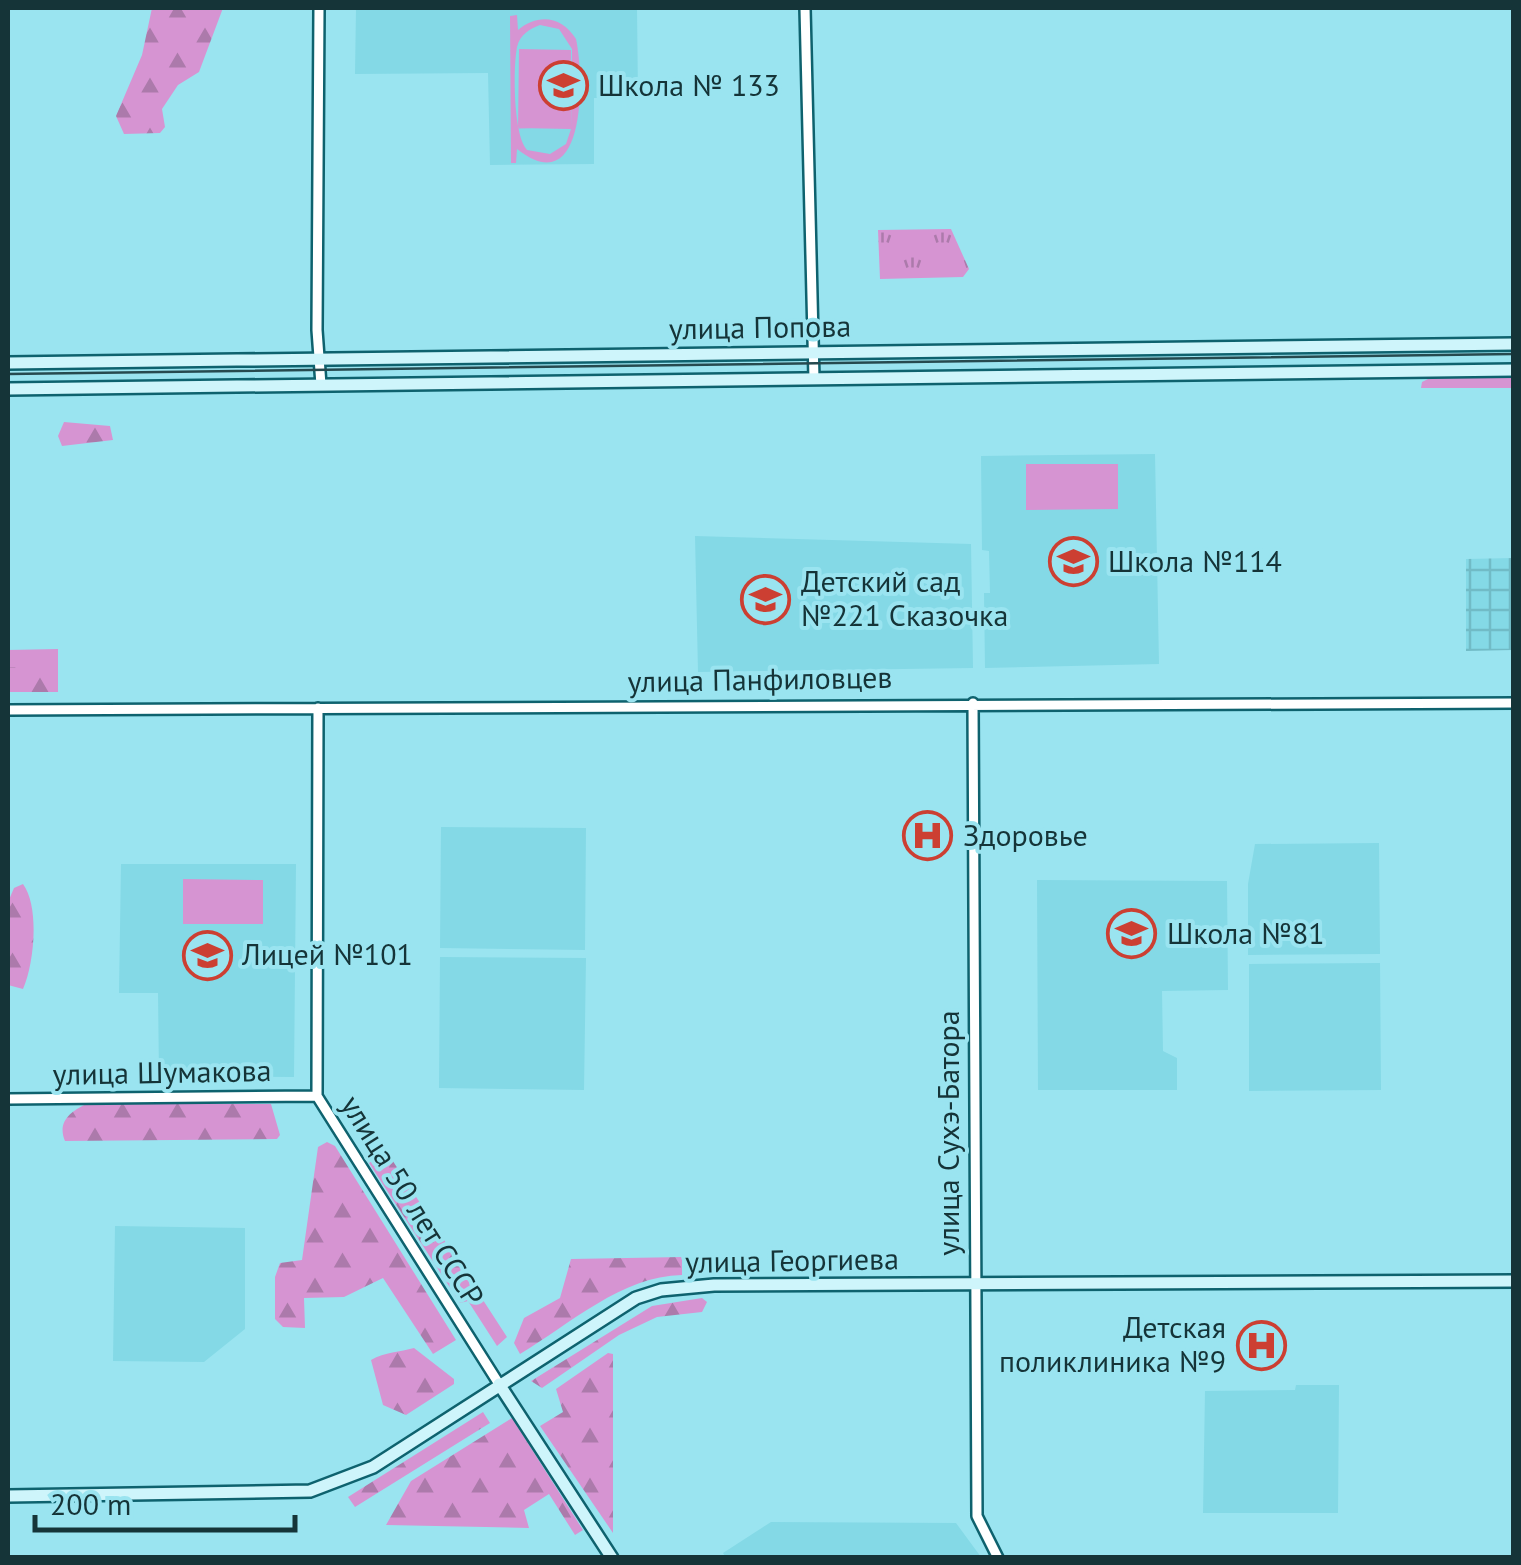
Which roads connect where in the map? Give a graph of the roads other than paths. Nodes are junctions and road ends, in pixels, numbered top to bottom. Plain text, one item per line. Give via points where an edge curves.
1 (319, 8) edge
2 (805, 8) edge
3 (1514, 344) edge
4 (814, 353) junction
5 (318, 359) junction
6 (194, 361) junction
7 (8, 363) edge
8 (1514, 370) edge
9 (814, 379) junction
10 (321, 384) junction
11 (194, 386) junction
12 (8, 390) edge
13 (1514, 702) edge
14 (973, 703) junction
15 (318, 708) junction
16 (8, 710) edge
17 (317, 1096) junction
18 (8, 1100) edge
19 (1514, 1281) edge
20 (976, 1284) junction
21 (498, 1384) junction
22 (8, 1496) edge
23 (612, 1558) edge
24 (998, 1558) edge

1 - 5 street
2 - 4 street
3 - 4 main road, улица Попова
4 - 5 main road, улица Попова
4 - 9 street
5 - 6 main road, улица Попова
5 - 10 street
6 - 7 main road, улица Попова
6 - 11 main road
8 - 9 main road, улица Попова
9 - 10 main road, улица Попова
10 - 11 main road, улица Попова
11 - 12 main road, улица Попова
13 - 14 street, улица Панфиловцев
14 - 15 street, улица Панфиловцев
14 - 20 street, улица Сухэ-Батора
15 - 16 street, улица Панфиловцев
15 - 17 street, улица 50 лет СССР
17 - 18 street, улица Шумакова
17 - 21 street, улица 50 лет СССР
19 - 20 main road, улица Георгиева
20 - 21 main road, улица Георгиева via 661,1290 614,1309
20 - 24 street, улица Сухэ-Батора via 978,1520
21 - 22 main road, улица Георгиева via 364,1472 310,1491
21 - 23 main road, улица 50 лет СССР

